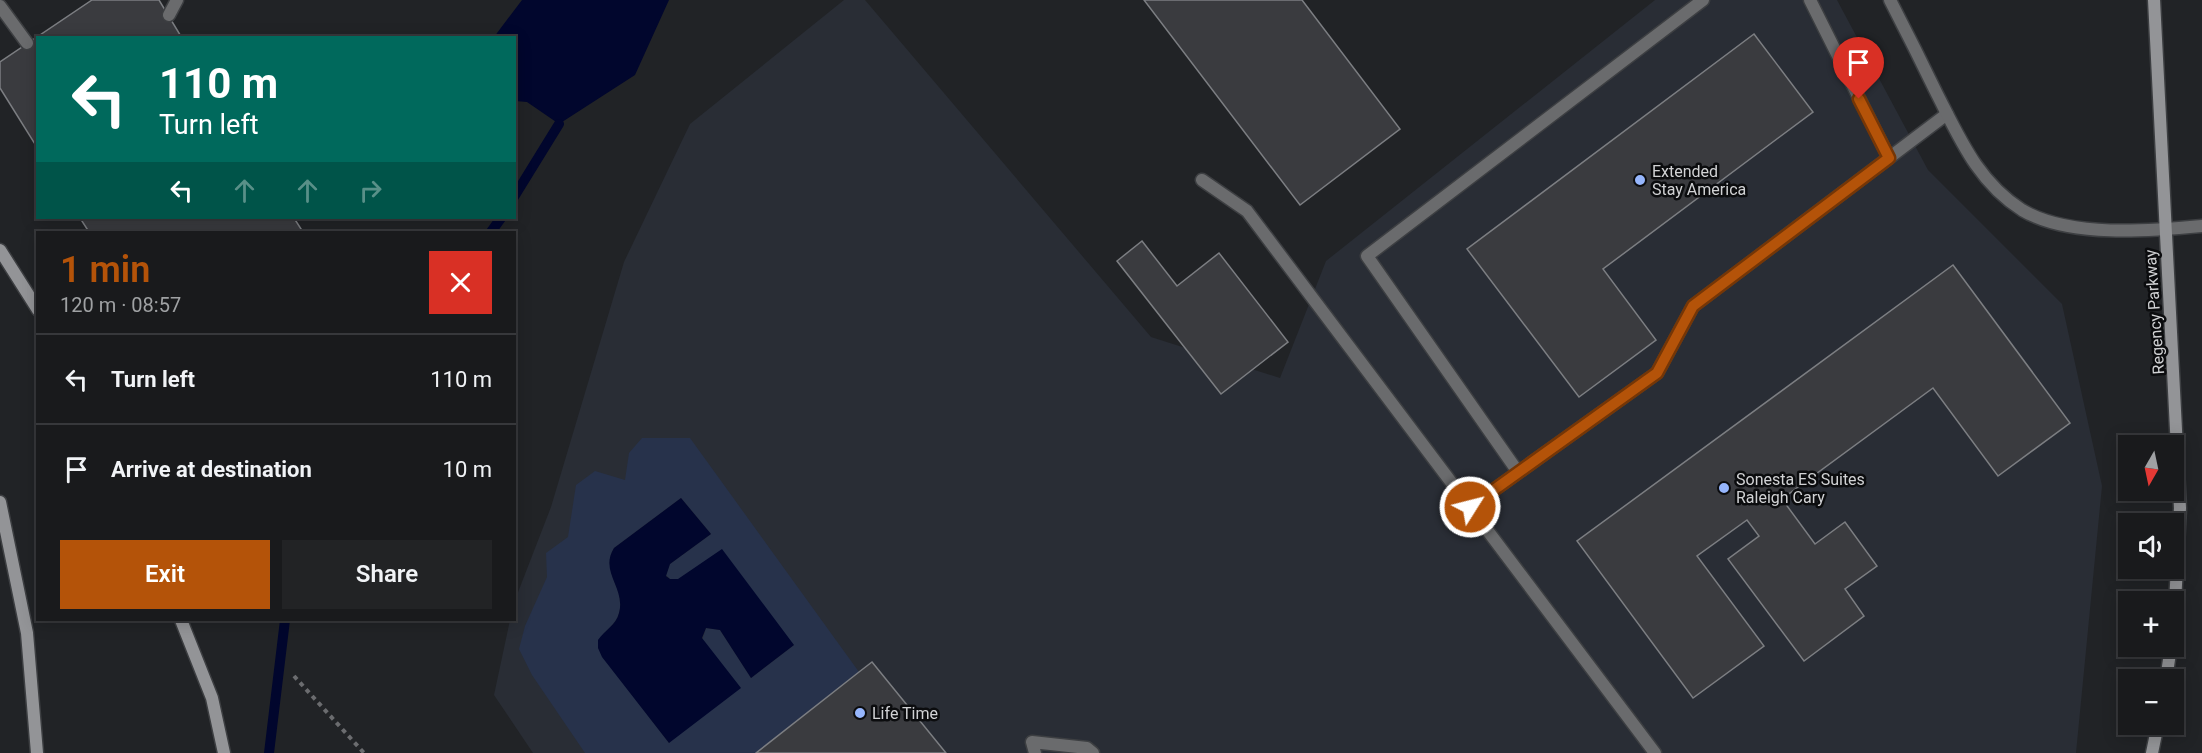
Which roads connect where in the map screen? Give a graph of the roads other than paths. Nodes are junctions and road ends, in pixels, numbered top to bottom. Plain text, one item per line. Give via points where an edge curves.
1 (177, 0) edge
2 (1703, 0) edge
3 (1810, 0) edge
4 (1890, 0) edge
5 (2154, 0) edge
6 (0, 6) edge
7 (169, 15) dead end
8 (27, 43) dead end
9 (1947, 114) junction
10 (1889, 158) junction
11 (1202, 180) dead end
12 (2202, 226) edge
13 (2165, 230) junction
14 (0, 250) edge
15 (36, 307) edge
16 (1518, 472) junction
17 (0, 502) edge
18 (1470, 507) junction
19 (2176, 591) edge
20 (181, 621) edge
21 (2156, 735) edge
22 (37, 753) edge
23 (224, 753) edge
24 (1035, 753) edge
25 (1093, 753) edge
26 (1655, 753) edge
27 (2152, 753) edge

1 - 7 street
2 - 16 street via 1367,256
3 - 10 street
4 - 9 street
5 - 13 street, Regency Parkway
6 - 8 street
9 - 10 street
9 - 13 street via 1967,156 1979,171 2024,210 2055,222 2098,230
10 - 16 street via 1693,306 1657,373
11 - 18 street via 1247,211
12 - 13 street
13 - 19 street, Regency Parkway via 2180,508
14 - 15 street
16 - 18 street
17 - 22 street via 27,633
18 - 26 street
20 - 23 street via 212,699
21 - 27 street
24 - 25 street via 1032,742 1087,748

